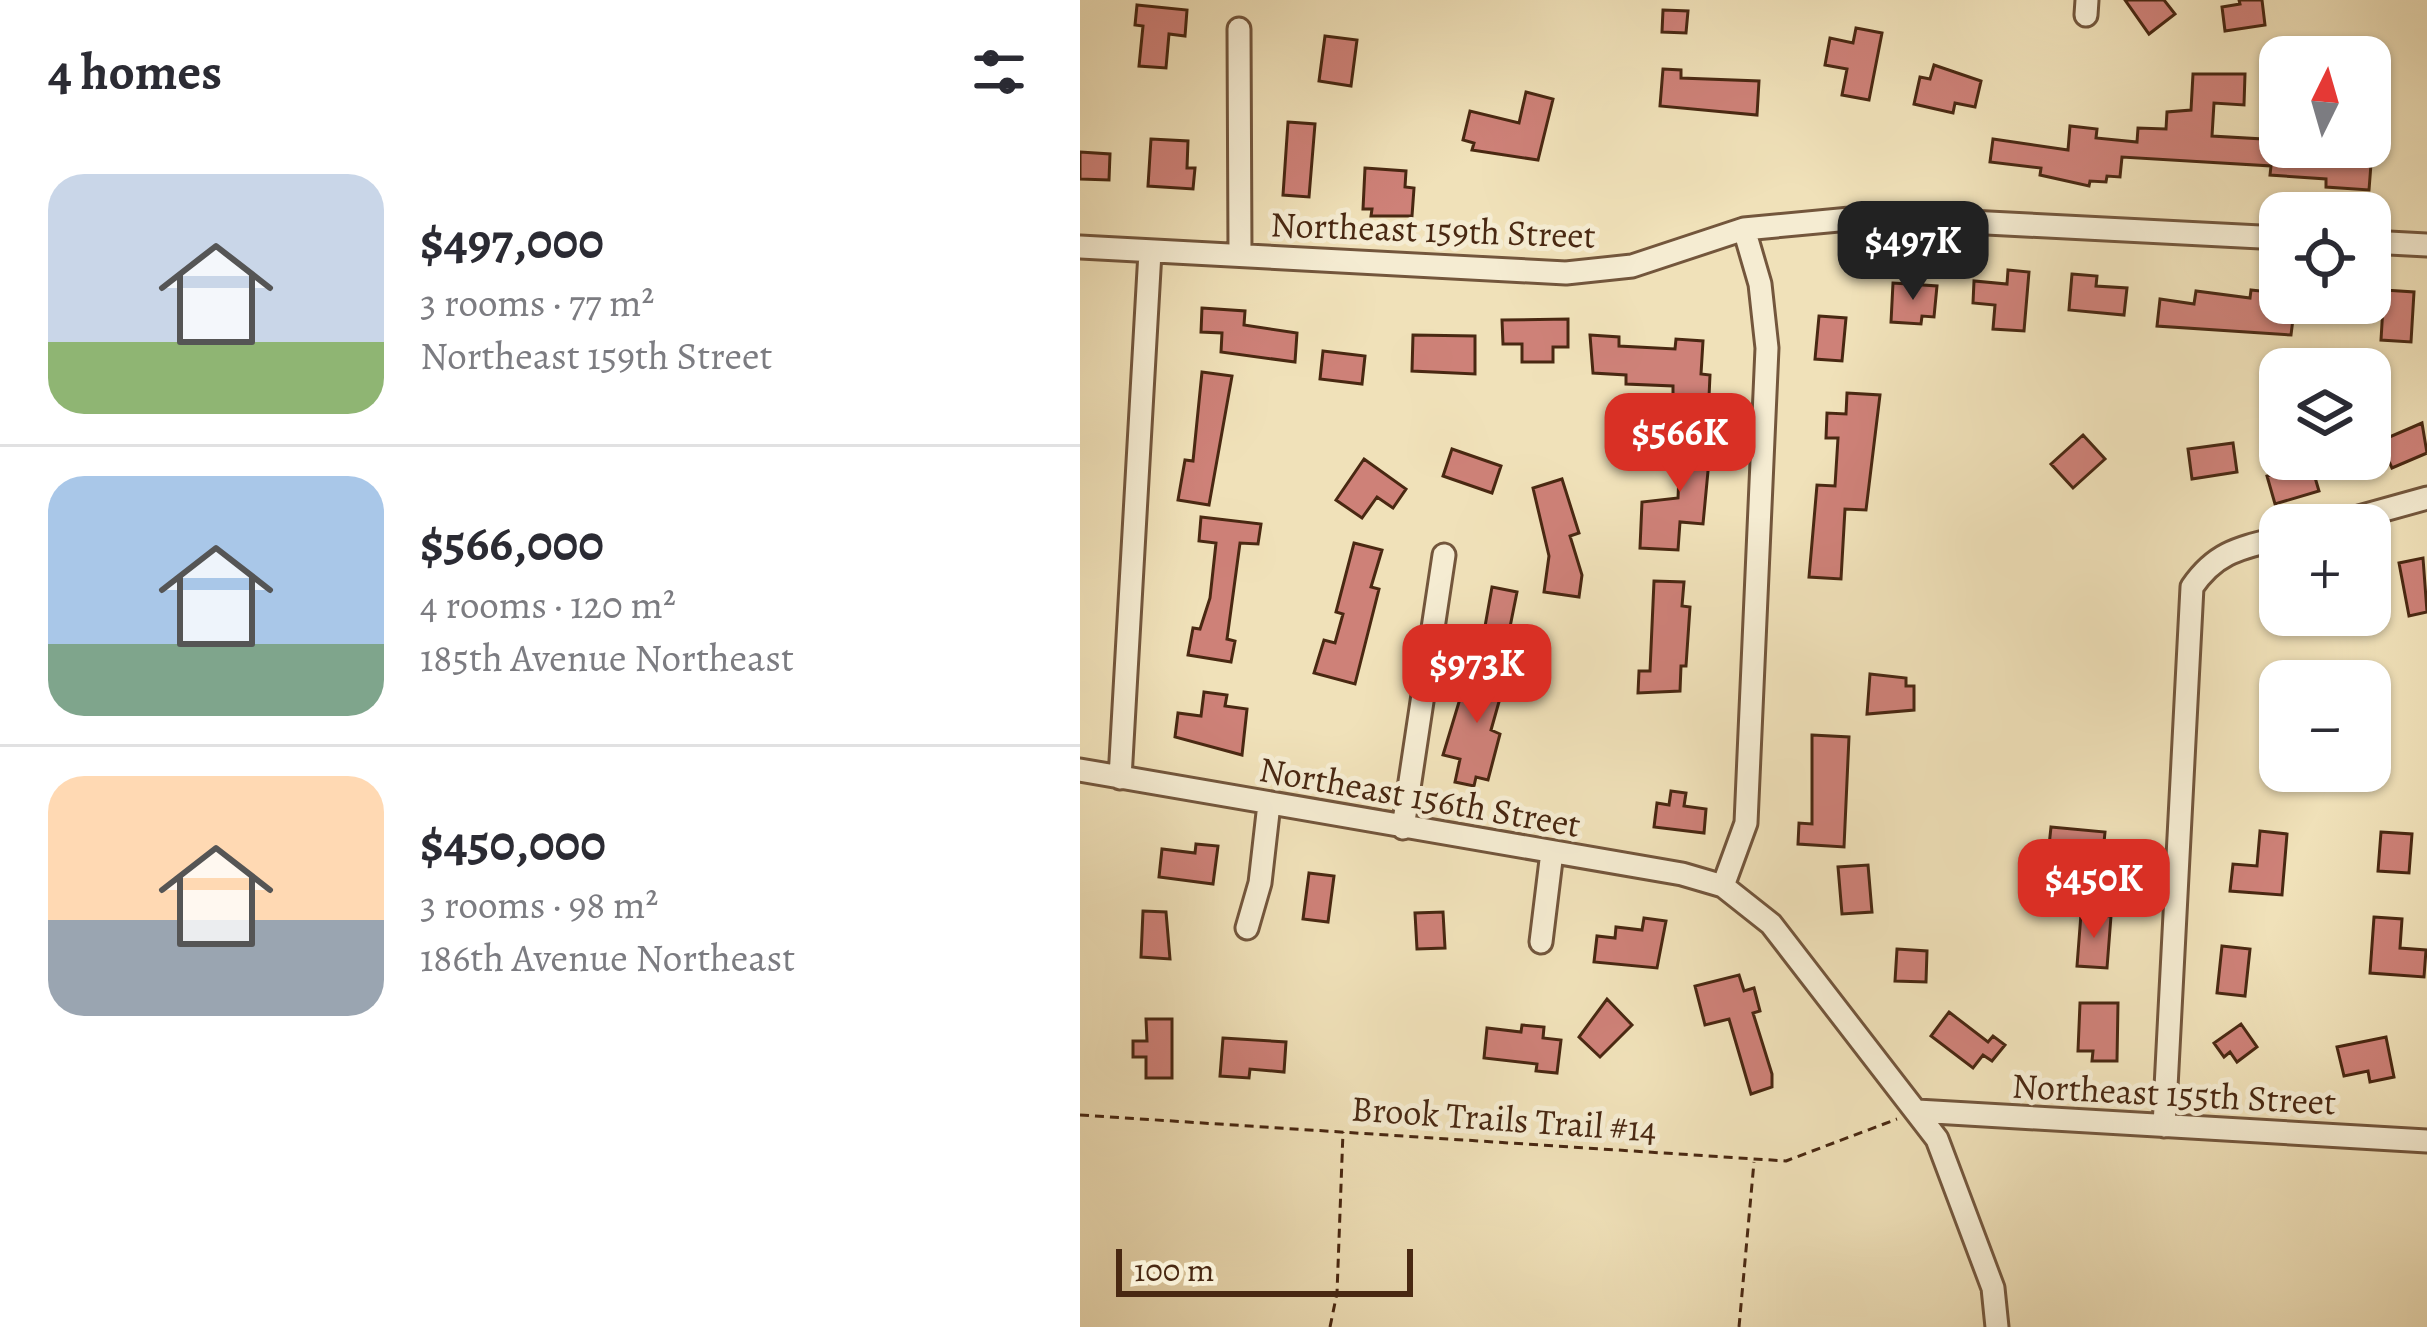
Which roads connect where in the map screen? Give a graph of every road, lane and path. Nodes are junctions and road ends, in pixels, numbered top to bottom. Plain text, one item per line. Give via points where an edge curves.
1 (1239, 29) dead end
2 (1744, 229) junction
3 (2259, 237) edge
4 (2391, 243) edge
5 (2427, 245) edge
6 (1080, 247) edge
7 (1150, 252) junction
8 (1240, 254) junction
9 (2427, 498) edge
10 (2391, 508) edge
11 (2259, 543) edge
12 (1444, 555) dead end
13 (1080, 770) edge
14 (1120, 778) junction
15 (1269, 803) junction
16 (1403, 828) junction
17 (1552, 852) junction
18 (1723, 886) junction
19 (1247, 928) dead end
20 (1541, 942) dead end
21 (1917, 1111) junction
22 (1080, 1115) edge
23 (2164, 1126) junction
24 (1343, 1132) junction
25 (2427, 1141) edge
26 (1754, 1159) junction
27 (1330, 1327) edge
28 (1739, 1327) edge
29 (1997, 1327) edge

1 - 8 street
2 - 3 street, Northeast 159th Street via 1871,217
2 - 8 street, Northeast 159th Street via 1632,266 1566,273
2 - 18 street via 1767,348 1746,823
4 - 5 street
6 - 7 street, Northeast 159th Street
7 - 8 street, Northeast 159th Street
7 - 14 street
9 - 10 street
11 - 23 street via 2209,562 2192,587
12 - 16 street
13 - 14 street, Northeast 156th Street
14 - 15 street, Northeast 156th Street
15 - 16 street, Northeast 156th Street
15 - 19 street
16 - 17 street, Northeast 156th Street
17 - 18 street, Northeast 156th Street
17 - 20 street
18 - 21 street, Northeast 156th Street via 1771,924
21 - 23 street, Northeast 155th Street
21 - 26 path, Brook Trails Trail #14 via 1786,1161
21 - 29 street, Northeast 156th Street via 1937,1139 1993,1288
22 - 24 path, Brook Trails Trail #14
23 - 25 street, Northeast 155th Street
24 - 26 path, Brook Trails Trail #14
24 - 27 path
26 - 28 path

